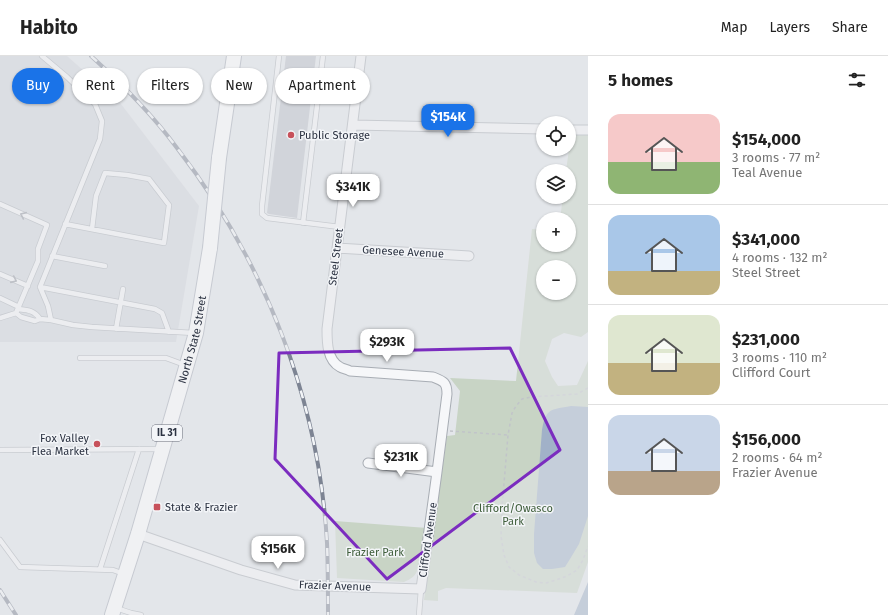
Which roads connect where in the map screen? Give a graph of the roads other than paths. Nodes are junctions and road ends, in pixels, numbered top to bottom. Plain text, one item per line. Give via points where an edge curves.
1 (42, 56) edge
2 (234, 56) edge
3 (279, 56) edge
4 (323, 56) edge
5 (361, 56) edge
6 (353, 125) junction
7 (536, 130) edge
8 (576, 130) edge
9 (588, 130) edge
10 (0, 204) edge
11 (303, 223) junction
12 (65, 224) junction
13 (340, 227) junction
14 (92, 229) junction
15 (337, 248) junction
16 (52, 256) junction
17 (469, 256) dead end
18 (105, 266) dead end
19 (0, 274) edge
20 (28, 286) junction
21 (40, 287) junction
22 (122, 289) dead end
23 (0, 298) edge
24 (121, 302) junction
25 (18, 310) junction
26 (0, 318) edge
27 (40, 318) junction
28 (51, 320) junction
29 (116, 329) junction
30 (169, 332) junction
31 (196, 333) junction
32 (80, 358) dead end
33 (187, 366) junction
34 (434, 377) joint
35 (139, 449) junction
36 (163, 449) junction
37 (0, 450) edge
38 (368, 463) dead end
39 (437, 472) junction
40 (138, 534) junction
41 (0, 540) edge
42 (100, 569) junction
43 (125, 575) junction
44 (421, 589) junction
45 (113, 611) edge
46 (132, 614) edge
47 (141, 615) edge
48 (419, 615) edge

1 - 12 lane via 95,104 102,121 100,139
2 - 31 main road, North State Street / IL 31, bridge via 219,158 210,248
3 - 11 lane via 262,214 267,218
4 - 11 lane
5 - 6 street, Steel Street
6 - 7 street
6 - 13 street, Steel Street
8 - 9 street
20 -> 10 lane via 47,226
11 - 13 lane
12 - 14 lane
12 - 16 lane
13 - 15 street, Steel Street
14 - 14 lane via 164,242 169,205 149,179 105,173 96,196
15 - 17 street, Genesee Avenue
15 - 34 street, Steel Street via 327,329 329,354 334,362 350,371
16 - 18 lane
16 - 21 lane
19 -> 20 lane
20 - 25 lane
21 - 24 lane
21 - 28 lane
22 - 24 lane
23 - 25 lane
24 - 29 lane
24 - 30 lane via 155,309 162,313
25 - 26 lane
25 - 27 lane via 36,313
25 - 27 lane via 21,317 35,321
27 - 28 lane
28 - 29 lane
29 - 30 lane
30 - 31 lane
31 - 33 main road, North State Street / IL 31
32 - 33 lane via 166,358
33 - 36 main road, North State Street / IL 31
34 - 39 street, Clifford Avenue via 446,384 447,389
35 - 36 lane
35 - 37 lane
35 - 42 lane
36 - 40 main road, North State Street / IL 31
38 - 39 street
39 - 44 street, Clifford Avenue
40 - 43 main road, North State Street / IL 31
40 - 44 street, Frazier Avenue via 241,570 295,585
41 - 42 lane via 20,567
42 - 43 lane via 113,570
43 - 45 main road, North State Street / IL 31
44 - 48 lane, Clifford Avenue
45 - 46 lane
46 - 47 lane

